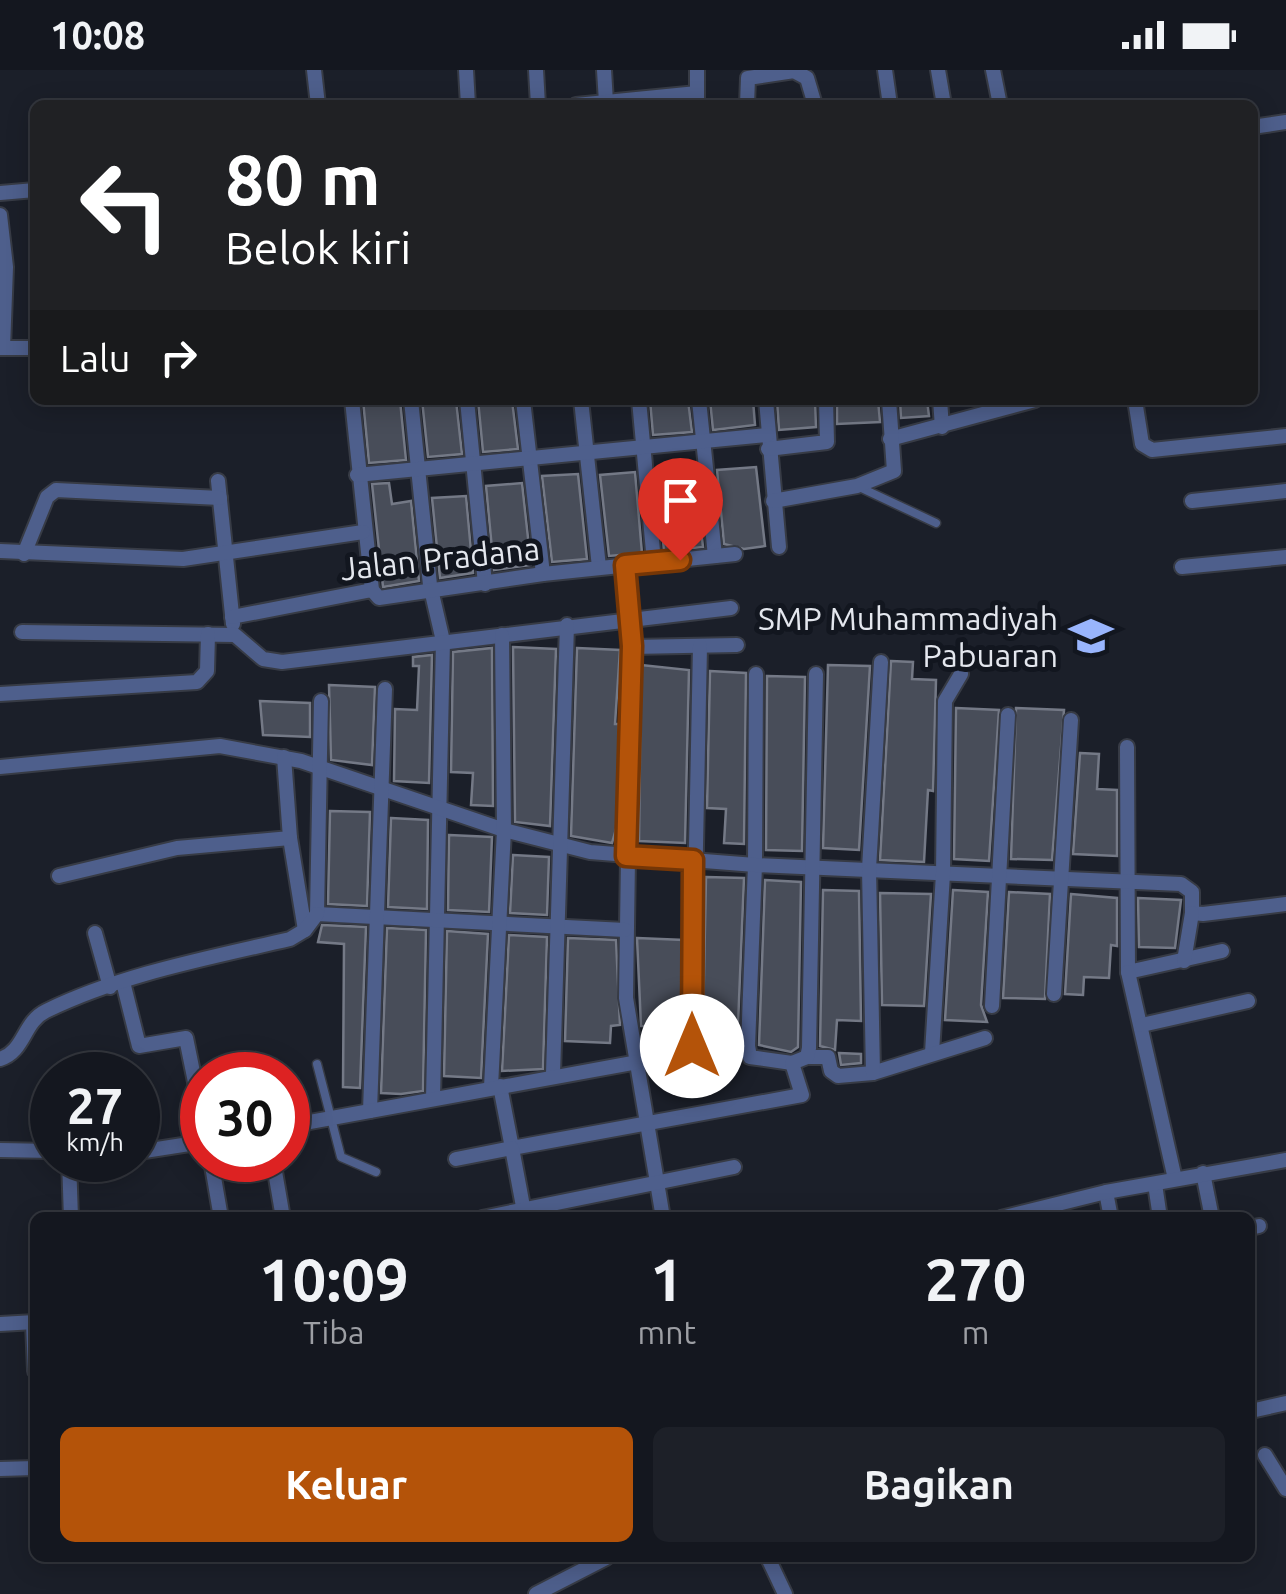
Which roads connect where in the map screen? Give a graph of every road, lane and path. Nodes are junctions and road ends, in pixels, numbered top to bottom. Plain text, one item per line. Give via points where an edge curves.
1 (314, 70) edge
2 (466, 70) edge
3 (536, 70) edge
4 (604, 70) edge
5 (697, 70) edge
6 (884, 70) edge
7 (938, 70) edge
8 (993, 70) edge
9 (697, 99) edge
10 (317, 100) edge
11 (468, 100) edge
12 (538, 100) edge
13 (606, 100) edge
14 (667, 100) edge
15 (747, 100) edge
16 (813, 100) edge
17 (889, 100) edge
18 (943, 100) edge
19 (999, 100) edge
20 (1286, 122) edge
21 (1258, 126) edge
22 (30, 190) edge
23 (0, 192) edge
24 (0, 216) edge
25 (1, 348) edge
26 (30, 348) edge
27 (352, 405) edge
28 (412, 405) edge
29 (467, 405) edge
30 (524, 405) edge
31 (581, 405) edge
32 (639, 405) edge
33 (699, 405) edge
34 (766, 405) edge
35 (826, 405) edge
36 (889, 405) edge
37 (940, 405) edge
38 (1018, 405) edge
39 (1136, 405) edge
40 (942, 427) junction
41 (1286, 436) edge
42 (890, 439) junction
43 (768, 442) junction
44 (702, 444) junction
45 (642, 448) junction
46 (586, 454) junction
47 (529, 460) junction
48 (474, 464) junction
49 (418, 469) junction
50 (357, 475) junction
51 (218, 481) dead end
52 (858, 486) junction
53 (1286, 491) edge
54 (220, 498) junction
55 (773, 501) junction
56 (1192, 501) dead end
57 (936, 523) dead end
58 (363, 532) junction
59 (778, 547) dead end
60 (0, 551) edge
61 (24, 554) junction
62 (224, 554) junction
63 (735, 554) dead end
64 (716, 556) junction
65 (1286, 557) edge
66 (654, 562) junction
67 (625, 565) junction
68 (1182, 566) dead end
69 (599, 567) junction
70 (543, 574) junction
71 (485, 584) junction
72 (372, 590) junction
73 (431, 590) junction
74 (731, 608) dead end
75 (232, 617) junction
76 (629, 620) junction
77 (567, 625) junction
78 (22, 632) dead end
79 (208, 634) junction
80 (234, 635) junction
81 (502, 635) junction
82 (443, 642) junction
83 (736, 645) dead end
84 (632, 646) junction
85 (700, 646) junction
86 (881, 662) dead end
87 (756, 674) dead end
88 (816, 674) dead end
89 (961, 674) dead end
90 (386, 689) dead end
91 (0, 694) edge
92 (322, 700) dead end
93 (1008, 715) dead end
94 (1071, 720) dead end
95 (1127, 748) dead end
96 (284, 756) junction
97 (0, 767) edge
98 (321, 768) junction
99 (384, 788) junction
100 (442, 807) junction
101 (504, 830) junction
102 (290, 838) junction
103 (562, 847) junction
104 (626, 856) junction
105 (693, 860) junction
106 (755, 865) junction
107 (811, 867) junction
108 (869, 869) junction
109 (943, 874) junction
110 (58, 876) dead end
111 (1000, 876) junction
112 (1061, 876) junction
113 (1130, 879) junction
114 (1286, 904) edge
115 (1192, 912) junction
116 (316, 914) junction
117 (376, 919) junction
118 (436, 922) junction
119 (497, 925) junction
120 (559, 928) junction
121 (306, 930) junction
122 (625, 930) junction
123 (95, 933) dead end
124 (1222, 951) dead end
125 (1184, 962) junction
126 (1128, 972) junction
127 (116, 984) junction
128 (1054, 994) dead end
129 (1248, 1001) dead end
130 (992, 1006) dead end
131 (1142, 1025) junction
132 (986, 1038) dead end
133 (692, 1046) junction
134 (748, 1046) junction
135 (190, 1052) edge
136 (932, 1053) junction
137 (808, 1057) junction
138 (0, 1059) edge
139 (634, 1062) junction
140 (792, 1063) junction
141 (317, 1064) dead end
142 (872, 1073) junction
143 (553, 1074) junction
144 (496, 1087) junction
145 (433, 1099) junction
146 (370, 1110) junction
147 (330, 1118) junction
148 (648, 1121) junction
149 (310, 1122) edge
150 (512, 1148) junction
151 (0, 1150) edge
152 (30, 1151) edge
153 (456, 1159) dead end
154 (1286, 1160) edge
155 (734, 1167) dead end
156 (376, 1172) dead end
157 (1203, 1173) junction
158 (1175, 1178) junction
159 (70, 1182) edge
160 (215, 1182) edge
161 (277, 1182) edge
162 (658, 1182) junction
163 (1154, 1184) junction
164 (1106, 1192) junction
165 (72, 1212) edge
166 (221, 1212) edge
167 (282, 1212) edge
168 (524, 1212) edge
169 (528, 1212) edge
170 (662, 1212) edge
171 (1024, 1212) edge
172 (1110, 1212) edge
173 (1159, 1212) edge
174 (1211, 1212) edge
175 (30, 1322) edge
176 (0, 1324) edge
177 (1286, 1403) edge
178 (1255, 1410) edge
179 (1266, 1455) dead end
180 (30, 1468) edge
181 (0, 1469) edge
182 (1286, 1489) edge
183 (770, 1562) edge
184 (576, 1564) edge
185 (536, 1594) edge
186 (785, 1594) edge

1 - 10 street
2 - 11 street
3 - 12 street
4 - 13 street
5 - 9 street
6 - 17 street
7 - 18 street
8 - 19 street
9 - 14 street
15 - 16 street via 748,78 794,71 806,78
20 - 21 street
22 - 23 street
24 - 25 street via 6,267
25 - 26 street
27 - 50 street
28 - 49 street
29 - 48 street
30 - 47 street
31 - 46 street
32 - 45 street
33 - 44 street
34 - 43 street
35 - 43 street via 827,442
36 - 42 street
37 - 40 street
38 - 40 street
39 - 41 street via 1142,444 1152,450
40 - 42 street
42 - 52 street via 894,470
43 - 44 street
43 - 55 street
44 - 45 street
44 - 64 street
45 - 46 street
45 - 66 street
46 - 47 street
46 - 69 street
47 - 48 street
47 - 70 street
48 - 49 street
48 - 71 street
49 - 50 street
49 - 73 street
50 - 58 street
51 - 54 street
52 - 55 street
52 - 57 lane
53 - 56 street
54 - 61 street via 56,490
54 - 62 street
55 - 59 street
58 - 62 street
58 - 72 street
60 - 61 street
61 - 62 street
62 - 75 street
63 - 64 street, Jalan Pradana
64 - 66 street, Jalan Pradana
65 - 68 street
66 - 67 street, Jalan Pradana
67 - 69 street, Jalan Pradana
67 - 76 street
69 - 70 street, Jalan Pradana
70 - 71 street, Jalan Pradana
71 - 73 street, Jalan Pradana
72 - 73 street, Jalan Pradana via 379,598
72 - 75 street, Jalan Pradana
73 - 82 street
74 - 76 street
75 - 80 street
76 - 77 street
76 - 84 street
77 - 81 street
77 - 103 street
78 - 79 street
79 - 80 street
79 - 91 street via 207,670 197,682
80 - 82 street via 263,659 282,662
81 - 82 street
81 - 101 street
82 - 100 street
83 - 85 street
84 - 85 street
84 - 104 street
85 - 105 street
86 - 108 street
87 - 106 street
88 - 107 street
89 - 109 street via 945,701
90 - 99 street
92 - 98 street
93 - 111 street
94 - 112 street
95 - 113 street
96 - 97 street via 193,746
96 - 98 street
96 - 102 street
98 - 99 street
98 - 116 street
99 - 100 street
99 - 117 street
100 - 101 street
100 - 118 street
101 - 103 street
101 - 119 street
102 - 110 street via 177,848
102 - 121 street
103 - 104 street
103 - 120 street
104 - 105 street
104 - 122 street
105 - 106 street
105 - 133 street
106 - 107 street
106 - 134 street
107 - 108 street
107 - 137 street
108 - 109 street
108 - 142 street
109 - 111 street
109 - 136 street
111 - 112 street
111 - 130 street
112 - 113 street
112 - 128 street
113 - 115 street via 1188,886
113 - 126 street
114 - 115 street
115 - 125 street
116 - 117 street
116 - 121 street
117 - 118 street
117 - 146 street
118 - 119 street
118 - 145 street
119 - 120 street
119 - 144 street
120 - 122 street
120 - 143 street
121 - 127 street
122 - 139 street
123 - 127 street
124 - 125 street
125 - 126 street
126 - 131 street
127 - 135 street via 139,1046 186,1038
127 - 138 street via 35,1017 17,1051
129 - 131 street
131 - 158 street
132 - 136 street
133 - 134 street
133 - 139 street via 687,1053
134 - 140 street via 750,1057
136 - 142 street
137 - 140 street
137 - 142 street via 828,1056 838,1076
139 - 143 street
139 - 148 street
140 - 148 street via 802,1091 798,1098
141 - 147 lane
143 - 144 street
144 - 145 street
144 - 150 street
145 - 146 street
146 - 147 street
147 - 149 street
147 - 156 lane via 340,1157
148 - 150 street
148 - 162 street
150 - 153 street
150 - 168 street
151 - 152 street
154 - 157 street
155 - 162 street
157 - 158 street
157 - 174 street
158 - 163 street
159 - 165 street
160 - 166 street
161 - 167 street
162 - 169 street
162 - 170 street
163 - 164 street
163 - 173 street
164 - 171 street
164 - 172 street
175 - 176 street
177 - 178 street
179 - 182 street
180 - 181 street
183 - 186 street
184 - 185 street

